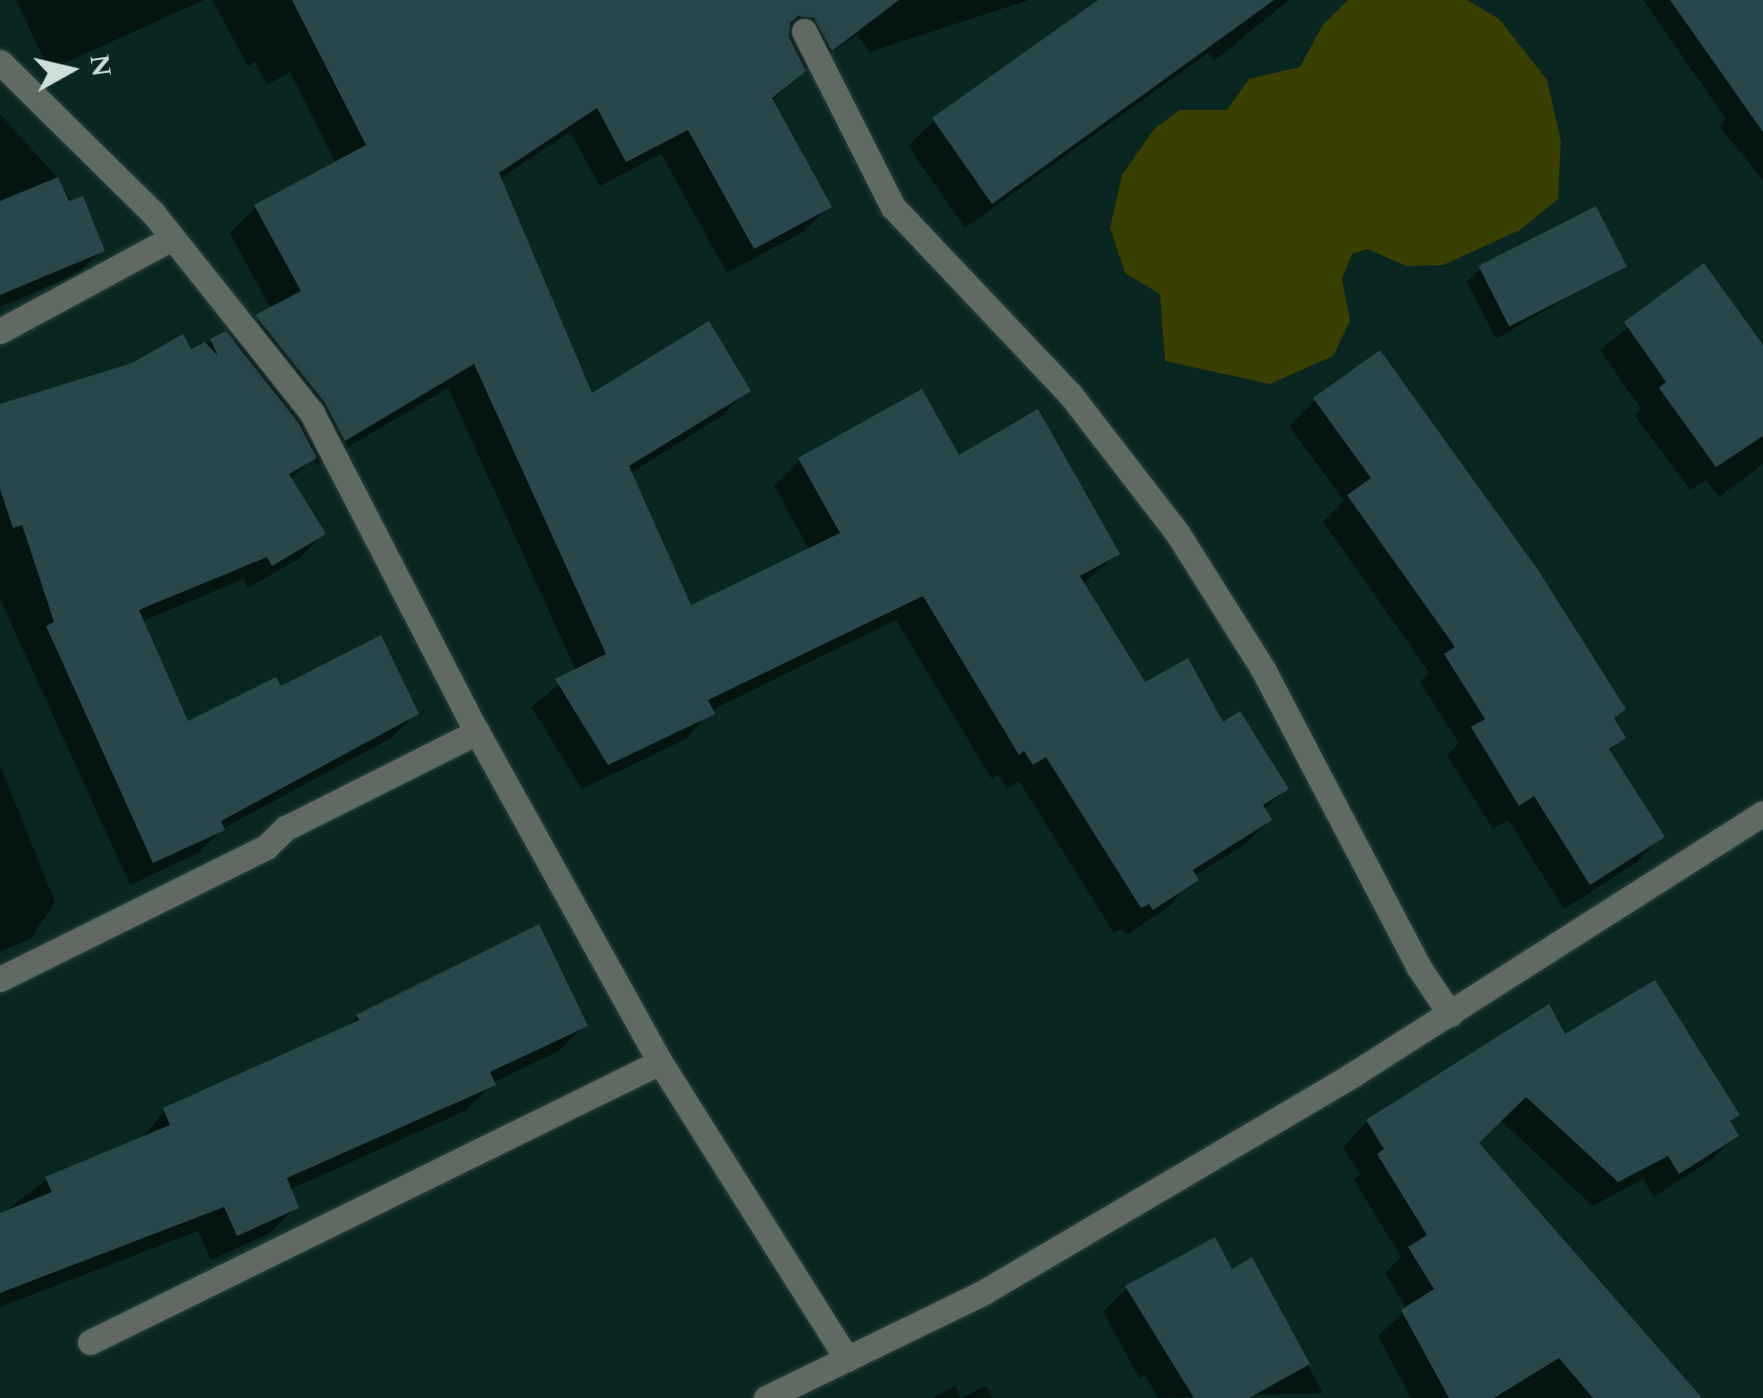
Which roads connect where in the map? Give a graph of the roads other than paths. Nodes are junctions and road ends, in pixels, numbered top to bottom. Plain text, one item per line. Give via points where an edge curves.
1 (804, 31) dead end
2 (0, 62) edge
3 (172, 238) junction
4 (0, 331) edge
5 (477, 732) junction
6 (1763, 813) edge
7 (0, 979) edge
8 (1450, 1014) junction
9 (660, 1062) junction
10 (90, 1342) dead end
11 (848, 1359) junction
12 (766, 1398) edge

1 - 8 street via 893,206 1070,394 1176,531 1264,671 1418,966
2 - 3 street
3 - 4 street
3 - 5 street via 312,413
5 - 7 street via 286,828 266,847
5 - 9 street
6 - 8 street
8 - 11 street via 984,1292
9 - 10 street
9 - 11 street
11 - 12 street

